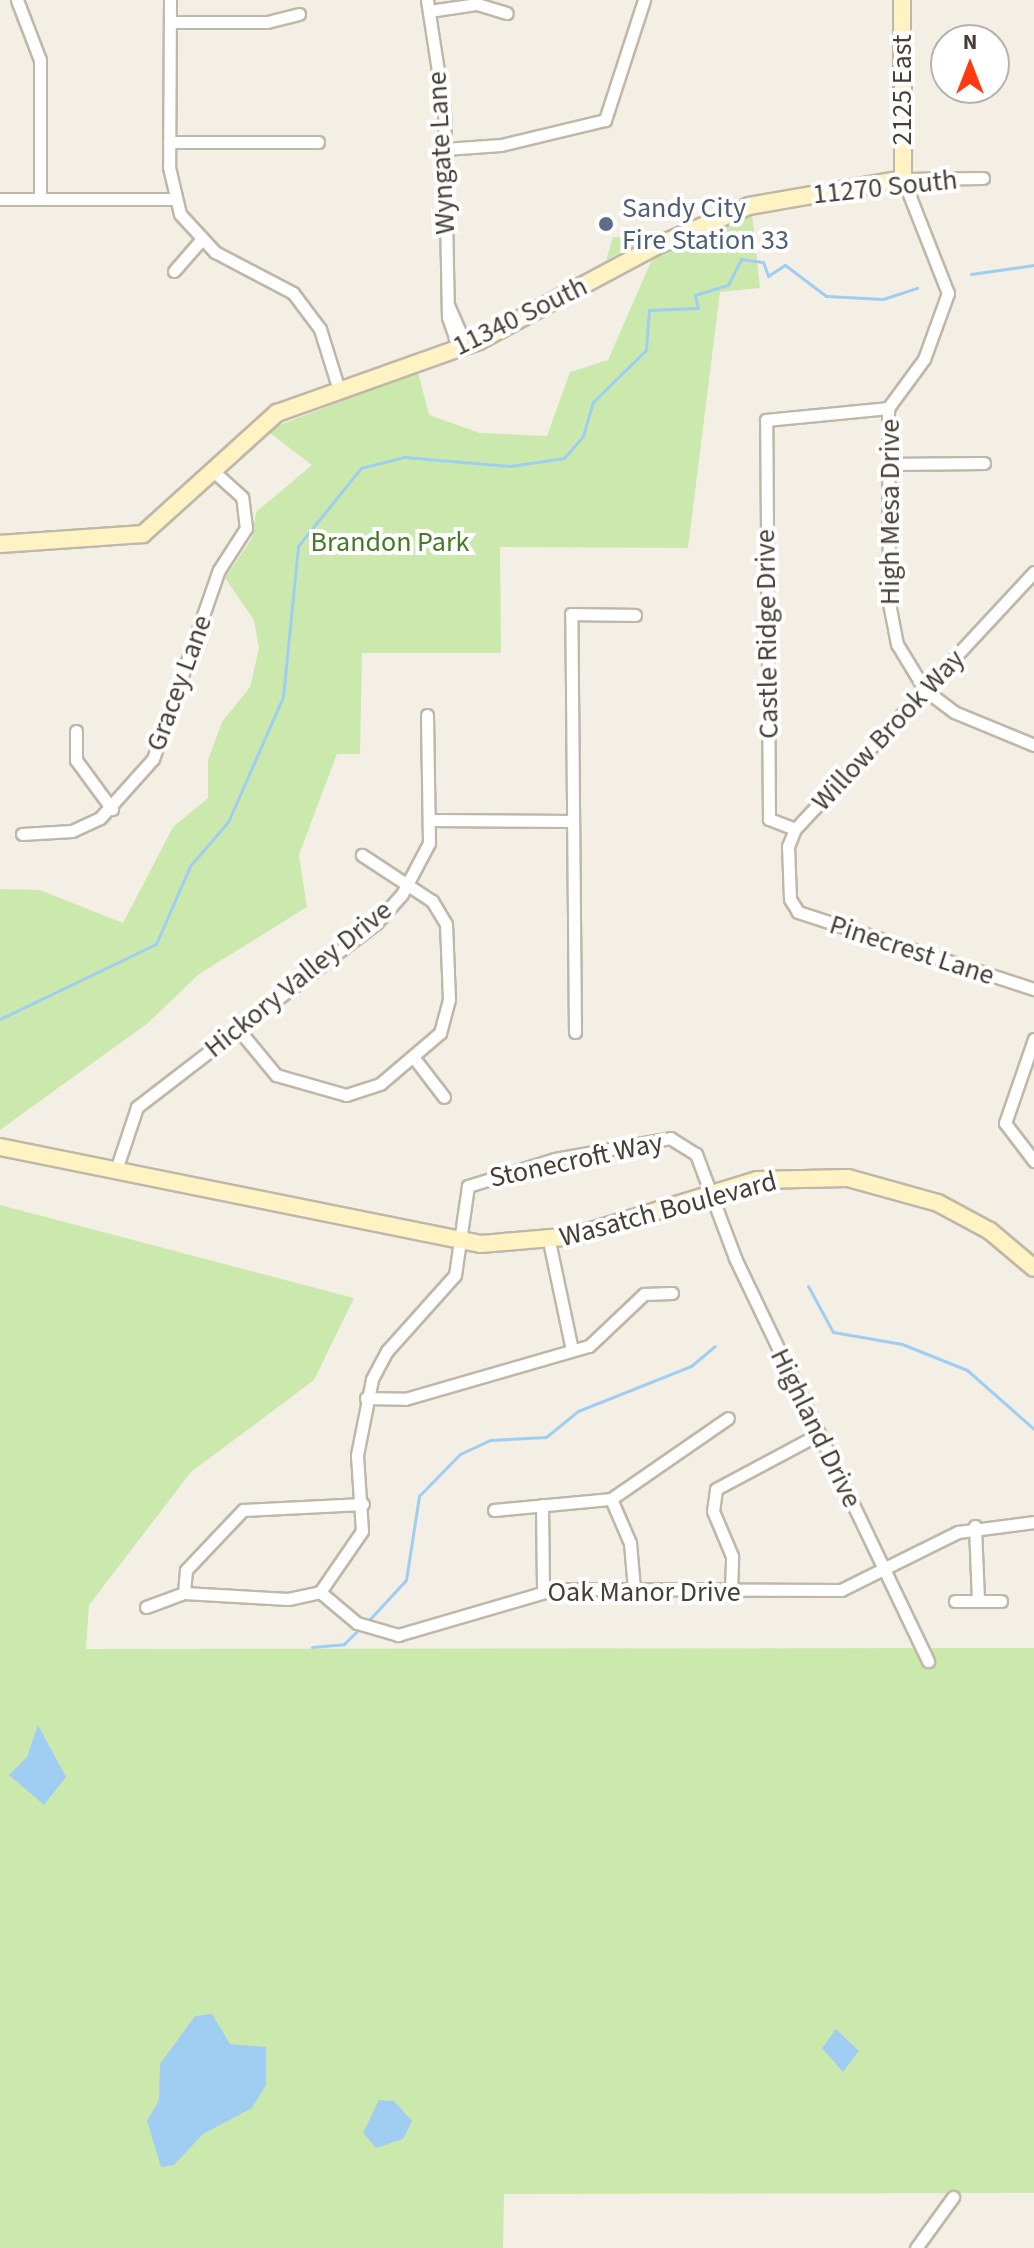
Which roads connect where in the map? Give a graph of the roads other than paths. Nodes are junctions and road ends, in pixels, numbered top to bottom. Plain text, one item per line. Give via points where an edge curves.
1 (17, 0) edge
2 (170, 0) edge
3 (644, 0) edge
4 (902, 0) edge
5 (428, 6) edge
6 (507, 13) dead end
7 (299, 14) dead end
8 (170, 22) junction
9 (169, 142) junction
10 (318, 142) dead end
11 (445, 149) junction
12 (983, 178) dead end
13 (903, 179) junction
14 (0, 199) edge
15 (40, 199) junction
16 (174, 199) junction
17 (696, 229) joint
18 (200, 241) junction
19 (174, 271) dead end
20 (462, 348) junction
21 (339, 390) junction
22 (888, 408) junction
23 (984, 463) dead end
24 (888, 464) junction
25 (213, 471) junction
26 (0, 544) edge
27 (1034, 572) edge
28 (635, 615) dead end
29 (925, 690) junction
30 (427, 715) dead end
31 (76, 731) dead end
32 (1034, 745) edge
33 (112, 809) junction
34 (430, 820) junction
35 (572, 821) junction
36 (795, 829) junction
37 (22, 834) dead end
38 (362, 855) dead end
39 (408, 883) junction
40 (791, 906) joint
41 (1034, 989) edge
42 (238, 1029) junction
43 (575, 1032) dead end
44 (1034, 1039) edge
45 (414, 1058) junction
46 (444, 1097) dead end
47 (0, 1147) edge
48 (1034, 1161) edge
49 (116, 1170) junction
50 (710, 1193) junction
51 (549, 1241) junction
52 (460, 1242) junction
53 (1032, 1262) edge
54 (672, 1293) dead end
55 (572, 1350) junction
56 (366, 1398) junction
57 (728, 1418) dead end
58 (817, 1435) junction
59 (611, 1499) junction
60 (363, 1504) junction
61 (542, 1505) junction
62 (494, 1510) dead end
63 (1034, 1522) edge
64 (975, 1526) junction
65 (883, 1565) junction
66 (634, 1589) junction
67 (731, 1590) junction
68 (543, 1591) junction
69 (320, 1592) junction
70 (184, 1593) junction
71 (955, 1601) dead end
72 (978, 1601) junction
73 (1001, 1601) dead end
74 (146, 1607) dead end
75 (928, 1661) dead end
76 (953, 2197) dead end
77 (916, 2248) edge

1 - 15 street via 40,60
2 - 8 street
3 - 11 street via 605,120 501,145
4 - 13 street, 2125 East
5 - 6 street via 477,4
5 - 11 street, Wyngate Lane
7 - 8 street via 267,22
8 - 9 street
9 - 10 street
9 - 16 street
11 - 20 street, Wyngate Lane via 449,307
12 - 13 street, 11270 South
13 - 17 street, 11270 South via 764,202
13 - 22 street, High Mesa Drive via 948,293 924,359
14 - 15 street
15 - 16 street
16 - 18 street
17 - 20 street, 11340 South
18 - 19 street
18 - 21 street via 293,293 320,329
20 - 21 street, 11340 South
21 - 25 street, 11340 South via 264,420
22 - 24 street, High Mesa Drive
22 - 36 street, Castle Ridge Drive via 825,420 766,420 769,819
23 - 24 street
24 - 29 street, High Mesa Drive via 891,624
25 - 26 street, 11340 South via 143,534
25 - 33 street, Gracey Lane via 242,497 246,528 219,570 153,759
27 - 29 street, Willow Brook Way
28 - 35 street via 571,614
29 - 32 street, High Mesa Drive via 954,712
29 - 36 street, Willow Brook Way
30 - 34 street, Hickory Valley Drive
31 - 33 street via 76,760
33 - 37 street, Gracey Lane via 72,831
34 - 35 street
34 - 39 street, Hickory Valley Drive via 425,854
35 - 43 street
36 - 40 street, Willow Brook Way via 788,846
38 - 39 street
39 - 42 street, Hickory Valley Drive via 376,923
39 - 45 street via 441,912 449,938 446,1023
40 - 41 street, Pinecrest Lane
42 - 45 street via 276,1075 334,1094 369,1090
42 - 49 street, Hickory Valley Drive via 137,1107
44 - 48 street via 1005,1123
45 - 46 street
47 - 49 street, Wasatch Boulevard
49 - 52 street, Wasatch Boulevard
50 - 51 street, Wasatch Boulevard
50 - 52 street, Stonecroft Way via 691,1147 658,1138 474,1182 465,1192
50 - 53 street, Wasatch Boulevard via 781,1177 869,1181 964,1216
50 - 58 street, Highland Drive
51 - 52 street, Wasatch Boulevard
51 - 55 street
52 - 56 street via 452,1280 387,1351
54 - 55 street via 644,1294 601,1340
55 - 56 street via 405,1399
56 - 60 street via 357,1455
57 - 59 street
58 - 65 street, Highland Drive
58 - 67 street via 716,1489 713,1511 732,1556
59 - 61 street
59 - 66 street via 630,1543
60 - 69 street via 359,1537
60 - 70 street via 243,1510 186,1570
61 - 62 street
61 - 68 street
63 - 64 street, Oak Manor Drive
64 - 65 street, Oak Manor Drive
64 - 72 street
65 - 67 street, Oak Manor Drive via 841,1590
65 - 75 street, Highland Drive
66 - 67 street, Oak Manor Drive
66 - 68 street, Oak Manor Drive
68 - 69 street, Oak Manor Drive via 398,1635 357,1623
69 - 70 street via 288,1599
70 - 74 street
71 - 72 street
72 - 73 street
76 - 77 street

